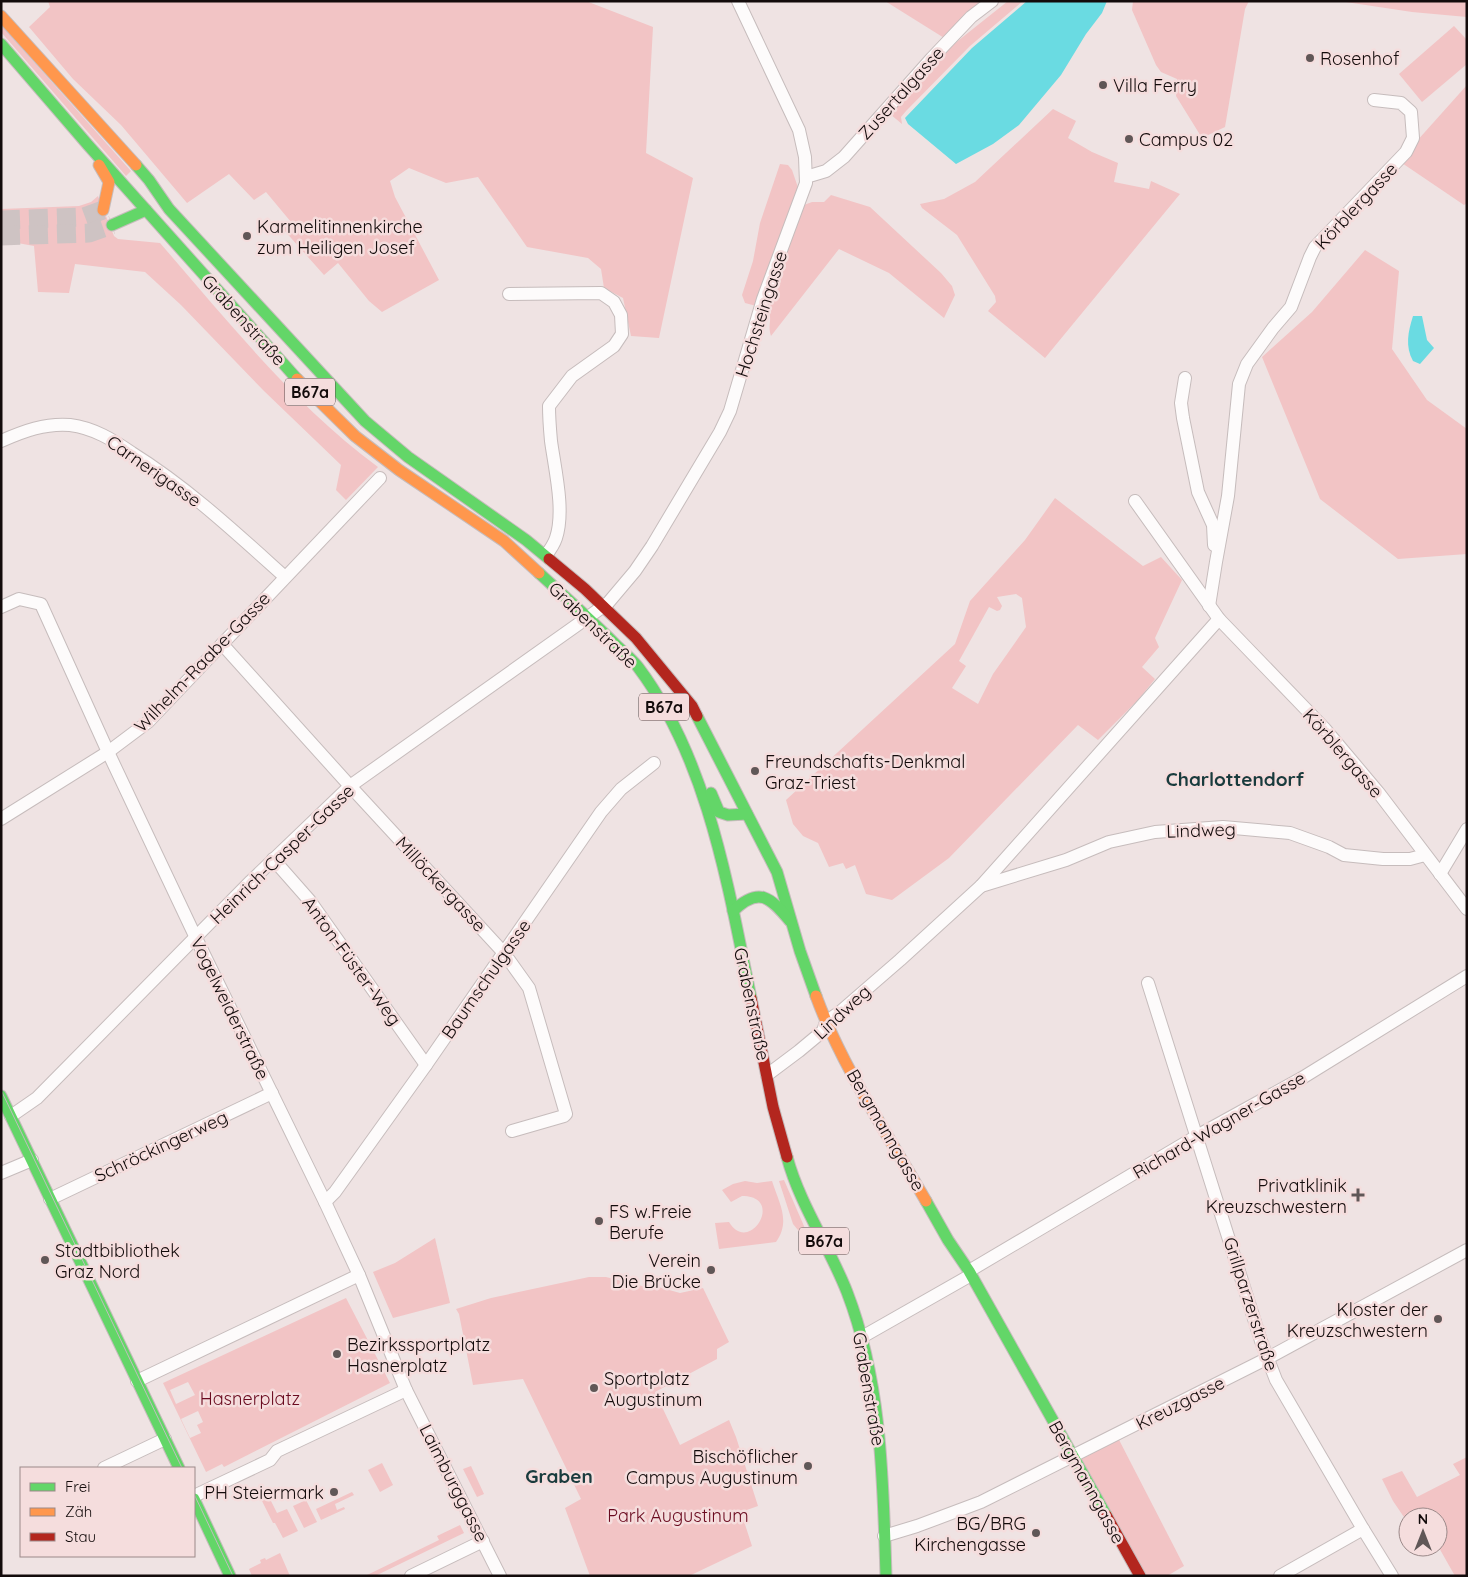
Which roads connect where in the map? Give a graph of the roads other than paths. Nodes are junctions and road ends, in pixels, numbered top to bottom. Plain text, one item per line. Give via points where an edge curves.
1 (738, 1) edge
2 (992, 1) edge
3 (1, 16) edge
4 (1, 44) edge
5 (1374, 100) dead end
6 (88, 145) junction
7 (806, 177) junction
8 (149, 180) junction
9 (133, 195) junction
10 (147, 205) junction
11 (166, 205) junction
12 (112, 225) tunnel mouth
13 (508, 294) dead end
14 (1185, 378) dead end
15 (1, 441) edge
16 (380, 478) dead end
17 (1135, 501) dead end
18 (546, 555) junction
19 (1216, 562) junction
20 (285, 576) junction
21 (604, 606) junction
22 (1209, 606) junction
23 (1, 607) edge
24 (587, 617) junction
25 (1219, 619) junction
26 (222, 644) junction
27 (664, 671) joint
28 (684, 749) junction
29 (108, 752) junction
30 (654, 763) dead end
31 (350, 786) junction
32 (747, 814) junction
33 (1, 819) edge
34 (1467, 829) edge
35 (1425, 855) junction
36 (273, 860) junction
37 (1440, 874) junction
38 (980, 886) junction
39 (1467, 909) edge
40 (733, 911) junction
41 (791, 922) junction
42 (196, 938) junction
43 (504, 953) junction
44 (1467, 976) edge
45 (1148, 983) dead end
46 (826, 1022) junction
47 (426, 1065) junction
48 (767, 1075) junction
49 (272, 1093) junction
50 (1, 1096) edge
51 (11, 1116) junction
52 (512, 1132) dead end
53 (1197, 1136) junction
54 (32, 1160) junction
55 (1, 1173) edge
56 (50, 1199) junction
57 (325, 1202) junction
58 (1467, 1250) edge
59 (970, 1273) junction
60 (359, 1275) junction
61 (862, 1337) junction
62 (1268, 1358) junction
63 (137, 1381) junction
64 (406, 1390) junction
65 (165, 1439) junction
66 (1072, 1457) junction
67 (106, 1467) edge
68 (179, 1467) edge
69 (195, 1498) edge
70 (195, 1500) edge
71 (1363, 1530) junction
72 (884, 1536) junction
73 (484, 1541) junction
74 (230, 1576) edge
75 (411, 1576) edge
76 (500, 1576) edge
77 (886, 1576) edge
78 (1140, 1576) edge
79 (1280, 1576) edge
80 (1392, 1576) edge

1 - 7 street, Hochsteingasse via 799,130
2 - 7 street, Zusertalgasse via 971,17 932,58 844,157 826,171
3 - 8 main road, Grabenstraße / B67a
4 - 6 main road, Grabenstraße / B67a
5 - 19 street, Körblergasse via 1401,103 1411,112 1413,138 1406,152 1389,171 1315,247 1291,307 1247,364 1239,384 1228,496
6 - 9 main road, Grabenstraße / B67a
6 - 9 main road, B67a via 109,182 102,210
7 - 21 street, Hochsteingasse via 803,195 763,299 730,411 652,546 622,588
8 - 10 main road
8 - 11 main road, Grabenstraße / B67a
9 - 10 main road, Grabenstraße / B67a
10 - 11 main road
10 - 12 main road
10 - 24 main road, Grabenstraße / B67a via 291,373 355,436 504,541
11 - 18 main road, Grabenstraße / B67a via 365,421 408,457
13 - 18 street, Grabenstraße via 601,293 614,302 621,315 622,334 614,346 572,376 548,406 559,507 558,531
14 - 19 street, Körblergasse via 1181,402 1183,418 1198,492 1213,525
15 - 20 street, Carnerigasse via 31,428 59,425 89,429 105,436 191,493
16 - 20 street, Wilhelm-Raabe-Gasse
17 - 22 street, Körblergasse
18 - 21 main road, Grabenstraße / B67a
19 - 22 street, Körblergasse
20 - 26 street, Wilhelm-Raabe-Gasse
21 - 24 street, Heinrich-Casper-Gasse
21 - 27 main road, Grabenstraße / B67a
22 - 25 street, Körblergasse
23 - 29 street, Vogelweiderstraße via 19,599 42,604
24 - 28 main road, Grabenstraße / B67a via 636,665 659,697
24 - 31 street, Heinrich-Casper-Gasse
25 - 35 street, Körblergasse via 1325,729
25 - 38 street, Lindweg
26 - 29 street, Wilhelm-Raabe-Gasse via 148,722
26 - 31 street, Millöckergasse
27 - 32 main road, Bergmanngasse / B67a via 692,706
28 - 32 main road via 698,763 719,812
28 - 40 main road, Grabenstraße / B67a via 711,818
29 - 33 street, Wilhelm-Raabe-Gasse
29 - 42 street, Vogelweiderstraße
30 - 43 street, Baumschulgasse via 621,789 605,807
31 - 36 street, Heinrich-Casper-Gasse
31 - 43 street, Millöckergasse
32 - 41 main road, Bergmanngasse / B67a via 777,872
34 - 37 street
35 - 37 street, Körblergasse
35 - 38 street, Lindweg via 1401,859 1344,855 1290,833 1223,827 1155,832 1109,842 1066,860
36 - 42 street, Heinrich-Casper-Gasse
36 - 47 street, Anton-Füster-Weg via 310,901
37 - 39 street, Körblergasse
38 - 46 street, Lindweg via 900,960
40 - 41 main road via 743,900 768,898
40 - 48 main road, Grabenstraße / B67a
41 - 46 main road, Bergmanngasse / B67a
42 - 49 street, Vogelweiderstraße
42 - 51 street, Heinrich-Casper-Gasse via 37,1098
43 - 47 street, Baumschulgasse
43 - 52 street, Millöckergasse via 529,988 566,1111 564,1116
44 - 53 street, Richard-Wagner-Gasse via 1302,1078
45 - 53 street, Grillparzerstraße
46 - 48 street, Lindweg via 823,1030
46 - 59 main road, Bergmanngasse / B67a via 943,1231
47 - 57 street, Baumschulgasse
48 - 61 main road, Grabenstraße / B67a via 792,1175 847,1292
49 - 56 street, Schröckingerweg
49 - 57 street, Vogelweiderstraße
50 - 51 main road
51 - 54 main road
53 - 59 street, Richard-Wagner-Gasse
53 - 62 street, Grillparzerstraße
54 - 55 street
54 - 56 main road
56 - 63 main road
57 - 60 street, Vogelweiderstraße
58 - 62 street, Kreuzgasse
59 - 61 street, Richard-Wagner-Gasse
59 - 66 main road, Bergmanngasse / B67a
60 - 63 street
60 - 64 street
61 - 72 main road, Grabenstraße / B67a via 874,1395 882,1460
62 - 66 street, Kreuzgasse
62 - 71 street, Grillparzerstraße via 1276,1380
63 - 65 main road
64 - 69 street via 277,1451 270,1460
64 - 73 street, Laimburggasse
65 - 67 street
65 - 68 main road
66 - 72 street, Kreuzgasse via 981,1502
66 - 78 main road, Bergmanngasse / B67a
70 - 74 main road
71 - 79 street
71 - 80 street, Grillparzerstraße
72 - 77 main road, Grabenstraße / B67a
73 - 75 street
73 - 76 street, Laimburggasse

